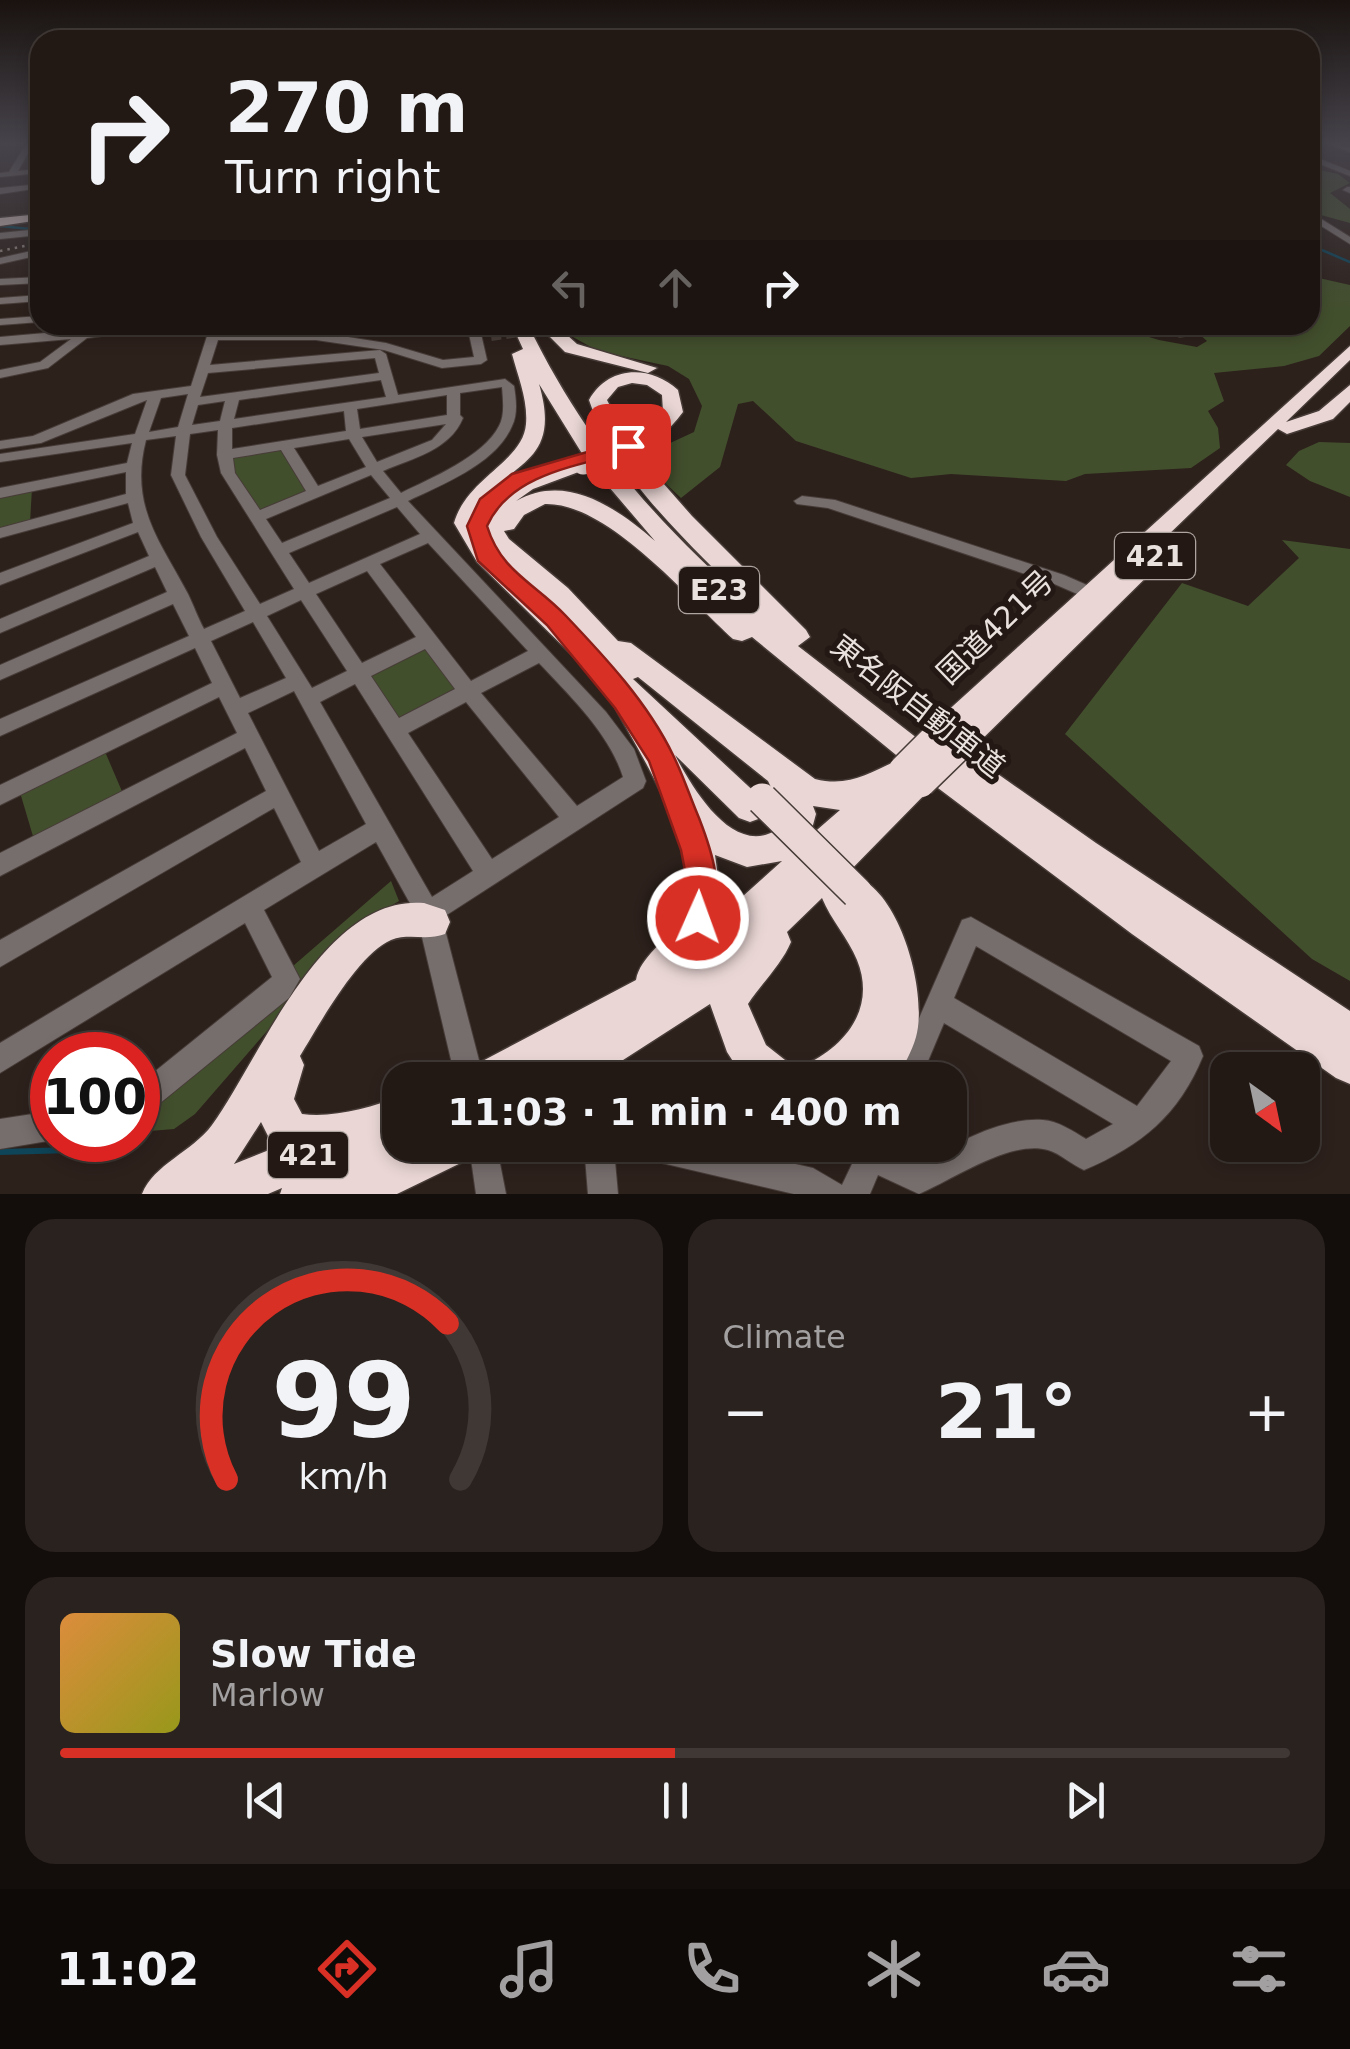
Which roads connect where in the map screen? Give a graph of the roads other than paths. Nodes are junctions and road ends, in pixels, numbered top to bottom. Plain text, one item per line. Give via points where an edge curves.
1 (30, 218) edge
2 (0, 222) edge
3 (1320, 222) edge
4 (30, 233) edge
5 (0, 236) edge
6 (1350, 241) edge
7 (30, 255) edge
8 (30, 262) edge
9 (0, 263) edge
10 (30, 272) edge
11 (30, 280) edge
12 (20, 281) junction
13 (0, 282) edge
14 (30, 299) edge
15 (0, 301) edge
16 (30, 320) edge
17 (0, 322) edge
18 (1350, 330) edge
19 (84, 335) joint
20 (476, 335) edge
21 (488, 335) edge
22 (519, 335) edge
23 (522, 335) edge
24 (539, 335) edge
25 (557, 335) edge
26 (212, 336) joint
27 (491, 336) tunnel mouth
28 (0, 341) edge
29 (383, 351) junction
30 (1350, 351) edge
31 (201, 370) junction
32 (0, 374) edge
33 (386, 376) junction
34 (1344, 381) edge
35 (454, 390) junction
36 (156, 394) junction
37 (194, 396) junction
38 (233, 396) junction
39 (394, 399) junction
40 (350, 406) junction
41 (1283, 414) junction
42 (456, 418) junction
43 (226, 424) junction
44 (182, 432) junction
45 (353, 434) junction
46 (141, 437) junction
47 (285, 444) junction
48 (0, 445) edge
49 (631, 449) junction
50 (224, 456) junction
51 (0, 458) edge
52 (131, 467) junction
53 (376, 468) junction
54 (0, 493) edge
55 (315, 493) junction
56 (131, 497) junction
57 (397, 498) junction
58 (802, 501) dead end
59 (256, 518) junction
60 (142, 525) junction
61 (0, 532) edge
62 (431, 534) junction
63 (279, 552) junction
64 (499, 555) junction
65 (160, 558) junction
66 (369, 562) junction
67 (0, 578) edge
68 (305, 592) junction
69 (179, 594) junction
70 (1099, 596) junction
71 (257, 614) junction
72 (566, 616) junction
73 (0, 626) edge
74 (797, 637) junction
75 (202, 638) junction
76 (428, 639) junction
77 (539, 654) junction
78 (0, 673) edge
79 (358, 674) junction
80 (223, 686) junction
81 (303, 690) junction
82 (468, 692) junction
83 (234, 710) junction
84 (0, 728) edge
85 (882, 728) junction
86 (395, 730) junction
87 (247, 737) junction
88 (907, 776) junction
89 (674, 786) junction
90 (763, 793) junction
91 (0, 795) edge
92 (278, 795) junction
93 (575, 821) junction
94 (381, 826) junction
95 (876, 827) junction
96 (0, 866) edge
97 (315, 866) junction
98 (489, 874) junction
99 (848, 895) junction
100 (249, 906) junction
101 (430, 918) junction
102 (0, 954) edge
103 (336, 968) junction
104 (940, 1005) junction
105 (623, 1010) junction
106 (1350, 1034) edge
107 (0, 1059) edge
108 (473, 1062) edge
109 (500, 1062) edge
110 (586, 1062) edge
111 (755, 1062) edge
112 (852, 1062) edge
113 (884, 1062) edge
114 (914, 1062) edge
115 (1350, 1064) edge
116 (160, 1085) edge
117 (1140, 1124) junction
118 (30, 1129) edge
119 (0, 1134) edge
120 (382, 1139) edge
121 (382, 1147) edge
122 (382, 1152) edge
123 (967, 1154) edge
124 (382, 1162) edge
125 (474, 1162) edge
126 (600, 1162) edge
127 (719, 1162) edge
128 (869, 1162) edge
129 (891, 1162) edge
130 (950, 1162) edge
131 (164, 1194) edge
132 (216, 1194) edge
133 (302, 1194) edge
134 (348, 1194) edge
135 (491, 1194) edge
136 (603, 1194) edge
137 (831, 1194) edge
138 (854, 1194) edge

1 - 2 main road
3 - 6 street
4 - 5 street
7 - 9 street
8 - 9 street
10 - 12 street
11 - 12 street
12 - 13 street
14 - 15 street
16 - 17 street
18 - 41 highway via 1278,392
19 - 28 street
19 - 32 street via 44,365
20 - 29 street via 481,360 470,364
21 - 27 street
22 - 64 highway via 535,434 474,495 465,522
23 - 85 highway, 東名阪自動車道 / E23 via 570,420 639,508 730,601
24 - 74 highway, 東名阪自動車道 / E23 via 563,386 626,471
25 - 49 highway via 571,348 650,369 680,389 686,401 682,421 663,438
26 - 29 street via 316,336
26 - 31 street
29 - 31 street
29 - 33 street
30 - 41 highway, 国道421号 / 421
31 - 37 street
33 - 38 street
33 - 39 street
34 - 41 highway, 国道421号 / 421
35 - 39 street
35 - 42 street
35 - 57 street via 505,383 505,428 471,463
36 - 37 street
36 - 46 street
36 - 48 street via 36,440
37 - 38 street
37 - 44 street
38 - 43 street
39 - 40 street
40 - 43 street
40 - 45 street
41 - 70 highway, 国道421号 / 421
42 - 45 street
42 - 53 street via 437,443
43 - 44 street
43 - 50 street
44 - 46 street
44 - 71 street via 178,474 184,492
45 - 47 street
45 - 53 street
46 - 51 street
46 - 52 street
47 - 50 street
47 - 55 street
49 - 64 highway, bridge via 524,485 498,507 492,530
49 - 74 highway via 658,432 673,412 671,394 654,380 621,378 604,388 598,400 604,424 628,460
50 - 59 street
52 - 54 street
52 - 56 street
53 - 55 street
53 - 57 street
55 - 59 street
56 - 60 street
56 - 61 street
57 - 62 street
57 - 63 street
58 - 70 street via 830,503
59 - 63 street
60 - 65 street
60 - 67 street
62 - 66 street
62 - 77 street
63 - 68 street
64 - 72 highway
64 - 85 highway via 510,516 524,505 560,496 594,505 747,637
65 - 69 street
65 - 73 street
66 - 68 street
66 - 76 street
68 - 71 street
68 - 79 street
69 - 75 street
69 - 78 street
70 - 88 highway, 国道421号 / 421, bridge
71 - 75 street
71 - 81 street
72 - 89 highway via 636,716
72 - 90 highway
72 - 90 highway
74 - 106 highway, 東名阪自動車道 / E23 via 990,787
75 - 80 street
75 - 84 street
76 - 79 street
76 - 82 street
77 - 82 street
77 - 93 street via 592,707 637,772 636,781
79 - 81 street
79 - 86 street
80 - 83 street
80 - 91 street
81 - 83 street
81 - 94 street
82 - 86 street
82 - 93 street
83 - 87 street
85 - 115 highway, 東名阪自動車道 / E23
86 - 98 street
87 - 92 street
87 - 96 street
88 - 90 highway via 856,796
88 - 95 highway, 国道421号 / 421
88 - 105 highway, 国道421号 / 421 via 691,967
89 - 90 highway via 725,844 754,852 794,834 802,812 798,799
89 - 105 highway via 702,876 698,918 672,960
90 - 99 highway
92 - 97 street
92 - 102 street
93 - 98 street
94 - 97 street
94 - 101 street
95 - 110 highway, 国道421号 / 421 via 708,983
95 - 111 highway via 854,864 759,955 728,1001 744,1051
97 - 100 street
98 - 101 street
99 - 112 highway via 882,990 864,1050
99 - 113 highway via 888,940 900,982 898,1035
100 - 107 street
100 - 116 street via 287,979
101 - 103 highway via 407,918 372,932
101 - 108 street
103 - 120 highway via 284,1064 273,1101 289,1133
103 - 131 highway via 225,1143
104 - 114 street
104 - 117 street
104 - 117 street via 971,928 1190,1056 1168,1095
105 - 109 highway, 国道421号 / 421
117 - 123 street via 1084,1156 1046,1134
118 - 119 street
121 - 132 highway, 421
122 - 133 highway, 421
124 - 134 highway
125 - 135 street
126 - 136 street
127 - 137 street via 813,1183
128 - 138 street
129 - 130 street via 918,1179

